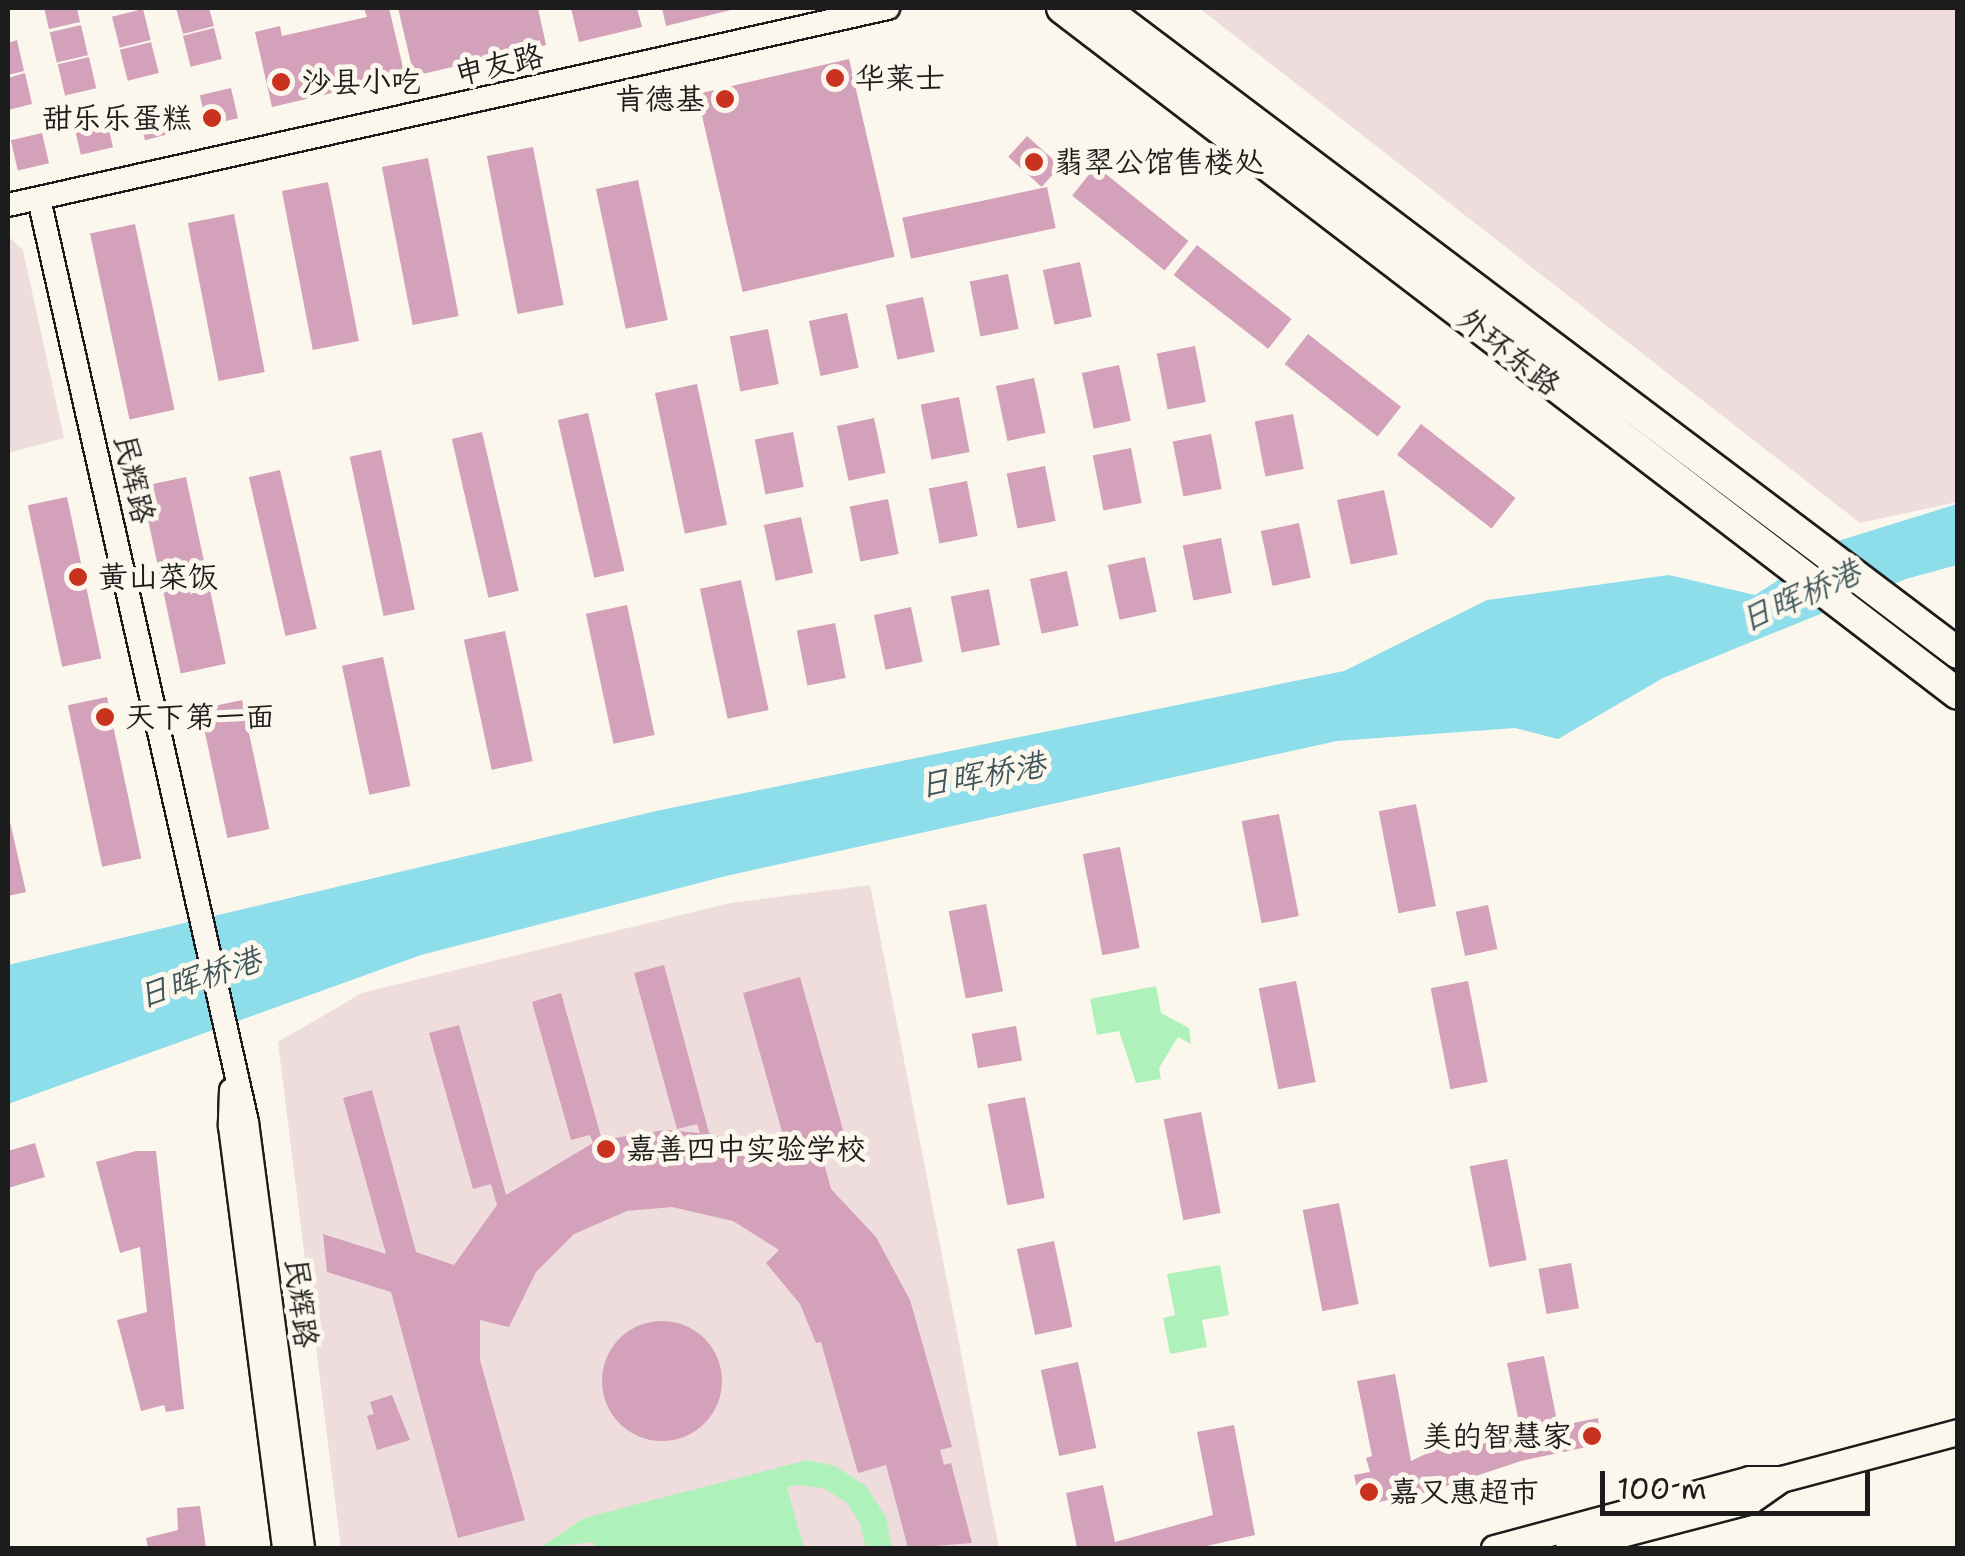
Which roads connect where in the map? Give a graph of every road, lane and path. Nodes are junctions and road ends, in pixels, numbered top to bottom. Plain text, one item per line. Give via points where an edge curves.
1 (888, 8) edge
2 (1062, 8) edge
3 (1103, 8) edge
4 (40, 199) junction
5 (8, 206) edge
6 (1958, 653) edge
7 (1958, 694) edge
8 (232, 1066) junction
9 (1958, 1432) edge
10 (1781, 1478) junction
11 (284, 1548) edge
12 (304, 1548) edge
13 (1494, 1548) edge
14 (1568, 1548) edge

1 - 4 street, 申友路
2 - 7 highway, 外环东路
3 - 6 highway, 外环东路
4 - 5 street, 申友路
4 - 8 street, 民辉路
8 - 11 street, 民辉路 via 230,1126
8 - 12 street, 民辉路 via 248,1122
9 - 10 main road
10 - 13 main road via 1749,1479
10 - 14 main road via 1751,1500

